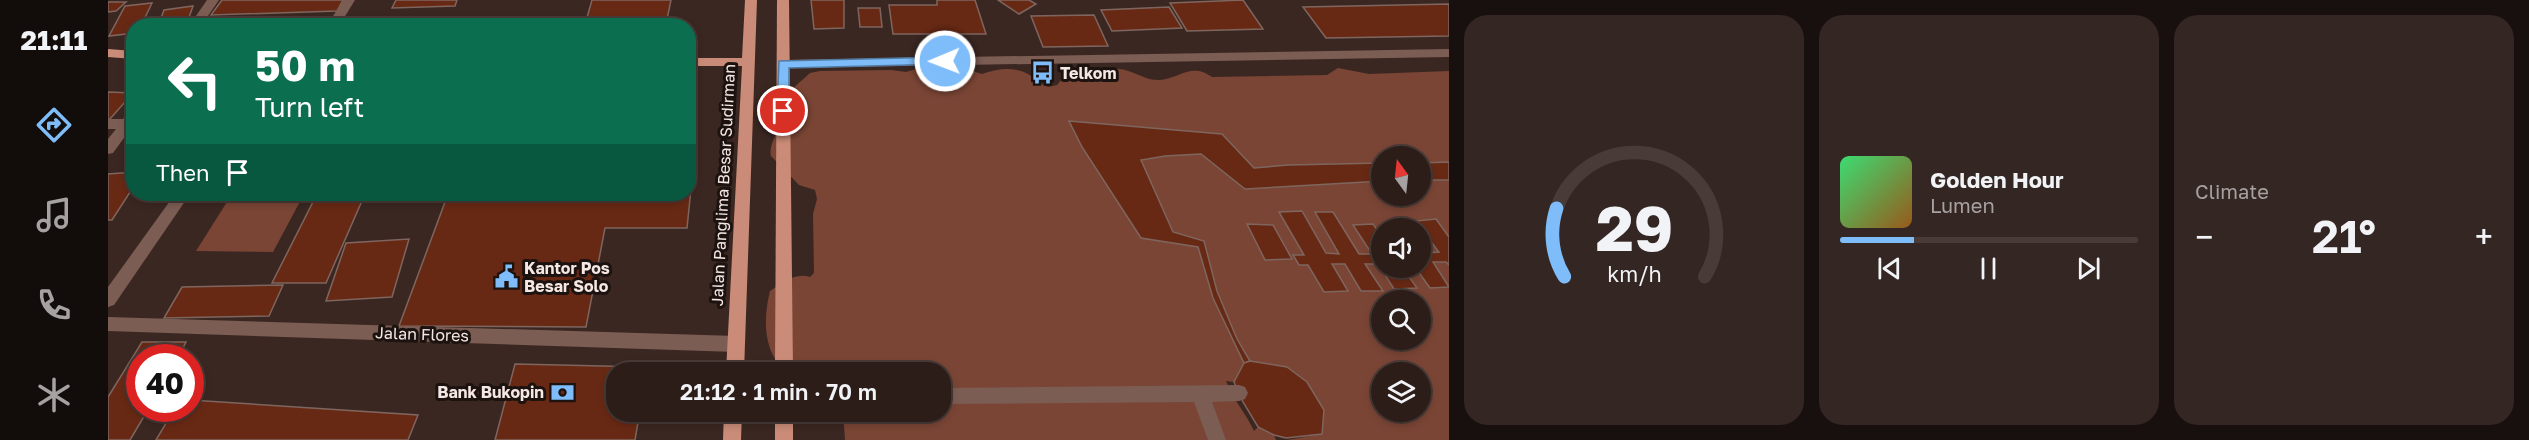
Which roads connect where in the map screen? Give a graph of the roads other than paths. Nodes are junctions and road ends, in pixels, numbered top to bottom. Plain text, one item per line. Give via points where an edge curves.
1 (213, 0) edge
2 (349, 0) edge
3 (751, 0) edge
4 (783, 0) edge
5 (201, 18) edge
6 (338, 18) edge
7 (108, 53) edge
8 (1449, 53) edge
9 (126, 54) edge
10 (696, 62) edge
11 (748, 62) junction
12 (783, 64) junction
13 (126, 120) edge
14 (108, 124) edge
15 (126, 124) edge
16 (108, 149) edge
17 (178, 201) edge
18 (108, 300) edge
19 (108, 324) edge
20 (736, 344) junction
21 (735, 362) edge
22 (784, 362) edge
23 (1239, 393) dead end
24 (1200, 394) junction
25 (951, 396) edge
26 (733, 422) edge
27 (784, 422) edge
28 (732, 440) edge
29 (784, 440) edge
30 (1217, 440) edge

1 - 5 street
2 - 6 street
3 - 11 main road, Jalan Panglima Besar Sudirman
4 - 12 main road
7 - 9 main road
8 - 12 street
10 - 11 main road
11 - 20 main road, Jalan Panglima Besar Sudirman
12 - 22 main road
13 - 14 street
15 - 16 street
17 - 18 street
19 - 20 street, Jalan Flores
20 - 21 main road, Jalan Panglima Besar Sudirman
23 - 24 street
24 - 25 street
24 - 30 street
26 - 28 main road
27 - 29 main road

